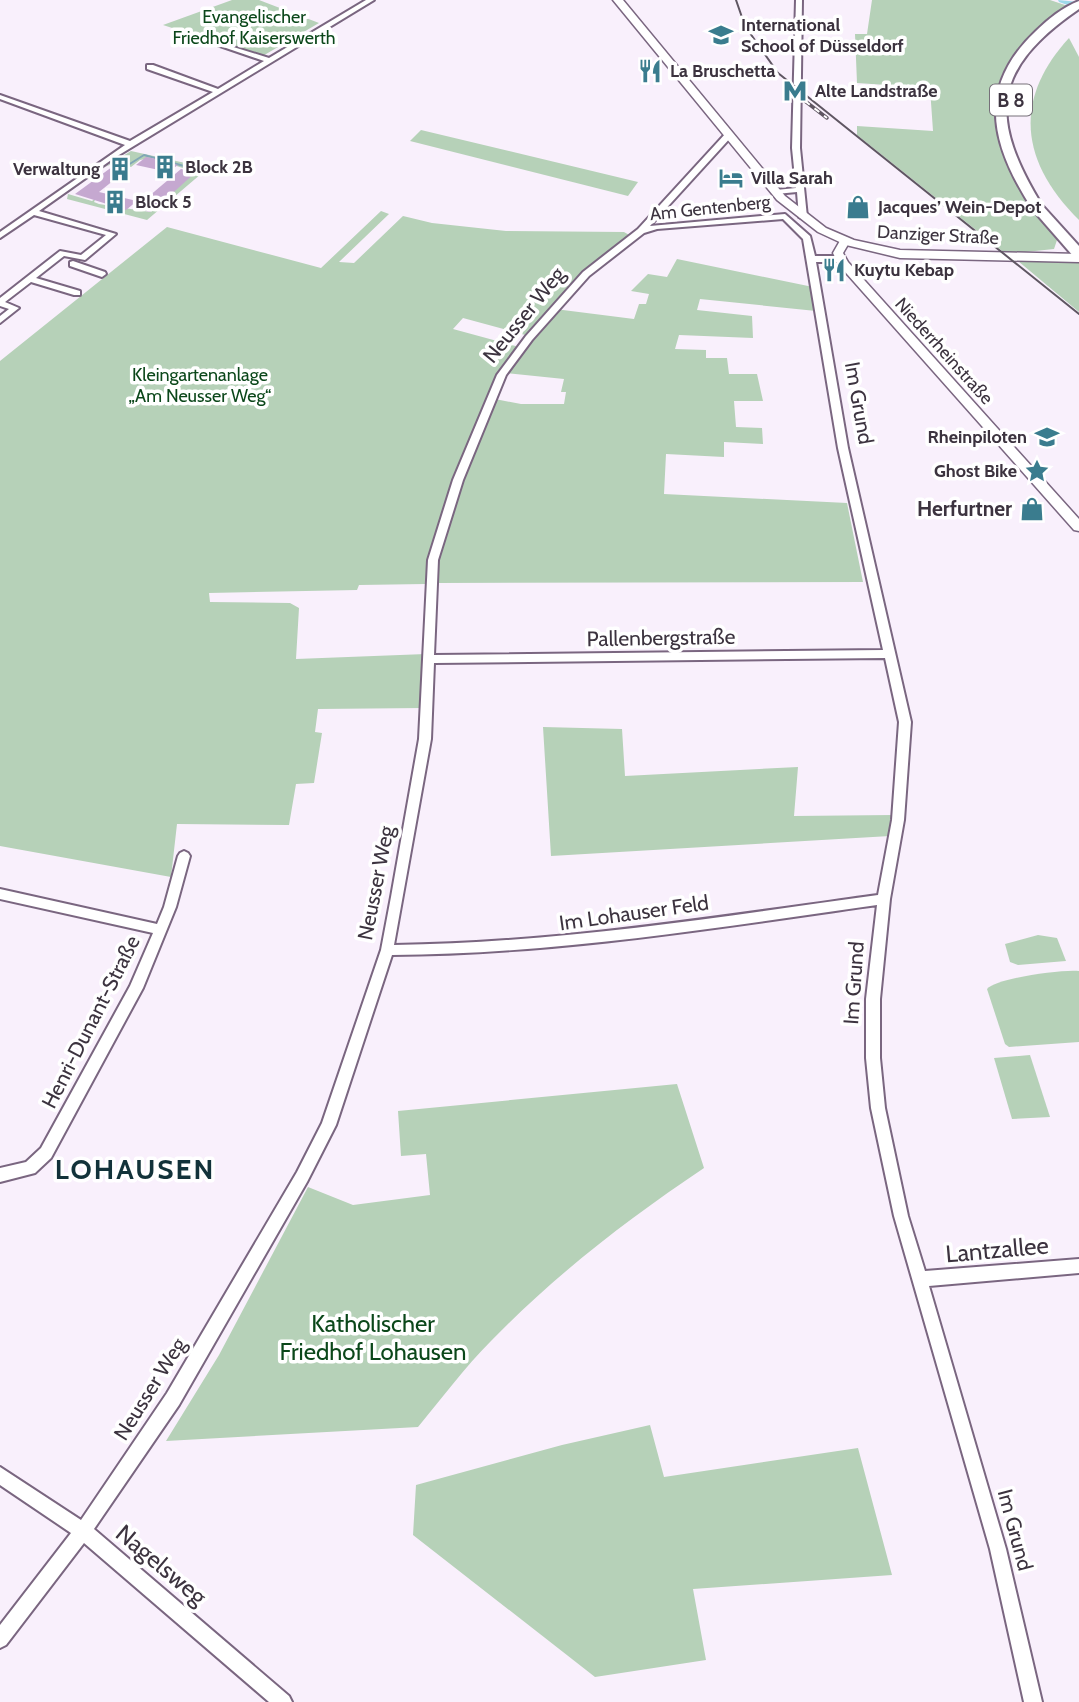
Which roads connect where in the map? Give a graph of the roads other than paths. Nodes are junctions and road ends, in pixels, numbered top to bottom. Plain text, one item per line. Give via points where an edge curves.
1 (371, 0) edge
2 (618, 0) edge
3 (799, 0) edge
4 (1077, 9) edge
5 (190, 34) dead end
6 (270, 61) junction
7 (150, 66) dead end
8 (220, 92) junction
9 (0, 97) edge
10 (729, 135) junction
11 (130, 144) junction
12 (798, 188) junction
13 (776, 192) junction
14 (1043, 206) junction
15 (792, 207) junction
16 (32, 212) junction
17 (782, 216) joint
18 (803, 217) junction
19 (4, 229) edge
20 (641, 231) junction
21 (0, 236) edge
22 (1061, 236) junction
23 (845, 242) junction
24 (858, 246) junction
25 (1079, 251) edge
26 (1047, 254) junction
27 (1016, 256) junction
28 (82, 257) junction
29 (811, 258) junction
30 (55, 260) junction
31 (841, 260) junction
32 (74, 264) junction
33 (102, 274) dead end
34 (30, 279) junction
35 (77, 293) dead end
36 (0, 303) edge
37 (0, 320) edge
38 (1079, 527) edge
39 (891, 654) junction
40 (431, 659) junction
41 (184, 856) dead end
42 (0, 894) edge
43 (884, 898) junction
44 (161, 930) junction
45 (387, 950) junction
46 (0, 1175) edge
47 (1079, 1266) edge
48 (919, 1279) junction
49 (0, 1475) edge
50 (83, 1531) junction
51 (0, 1639) edge
52 (283, 1702) edge
53 (1033, 1702) edge

1 - 6 street
2 - 10 main road
3 - 12 street
4 - 14 main road, B 8 via 1038,43 1011,98 1017,153
5 - 6 street
6 - 8 street
7 - 8 street
8 - 11 street
9 - 11 street
10 - 13 main road
10 - 20 street, Neusser Weg
11 - 16 street
12 - 13 street
12 - 15 street
12 - 18 street
13 - 15 main road
14 - 22 main road, B 8
14 - 25 main road, B 8
15 - 18 main road
16 - 19 street
16 - 28 street via 112,234
17 - 20 street, Am Gentenberg
17 - 29 street via 807,237
18 - 23 main road
19 - 21 street
20 - 40 street, Neusser Weg via 586,274 502,375 458,480 433,560
22 - 25 main road, B 8
22 - 26 main road via 1058,250
23 - 24 main road
23 - 31 street via 838,253
24 - 27 main road, Danziger Straße via 901,254
24 - 31 street
25 - 26 main road, Danziger Straße
25 - 27 main road, Danziger Straße
26 - 27 main road, Danziger Straße
28 - 30 street via 63,253
28 - 32 street
29 - 31 street
29 - 39 street, Im Grund via 843,448
30 - 32 street
30 - 34 street
31 - 38 street, Niederrheinstraße
32 - 33 street
34 - 35 street
34 - 36 street
36 - 37 street via 15,308
39 - 40 street, Pallenbergstraße
39 - 43 street, Im Grund via 905,722 898,820
40 - 45 street, Neusser Weg via 425,740
41 - 44 street, Henri-Dunant-Straße
42 - 44 street
43 - 45 street, Im Lohauser Feld via 539,945 473,951
43 - 48 street, Im Grund via 873,999 873,1058 887,1162
44 - 46 street, Henri-Dunant-Straße via 130,1002 46,1153 30,1168
45 - 50 street, Neusser Weg via 342,1088 302,1177 173,1399
47 - 48 street, Lantzallee
48 - 53 street, Im Grund via 998,1549
49 - 50 street, Nagelsweg
50 - 51 street, Neusser Weg
50 - 52 street, Nagelsweg

